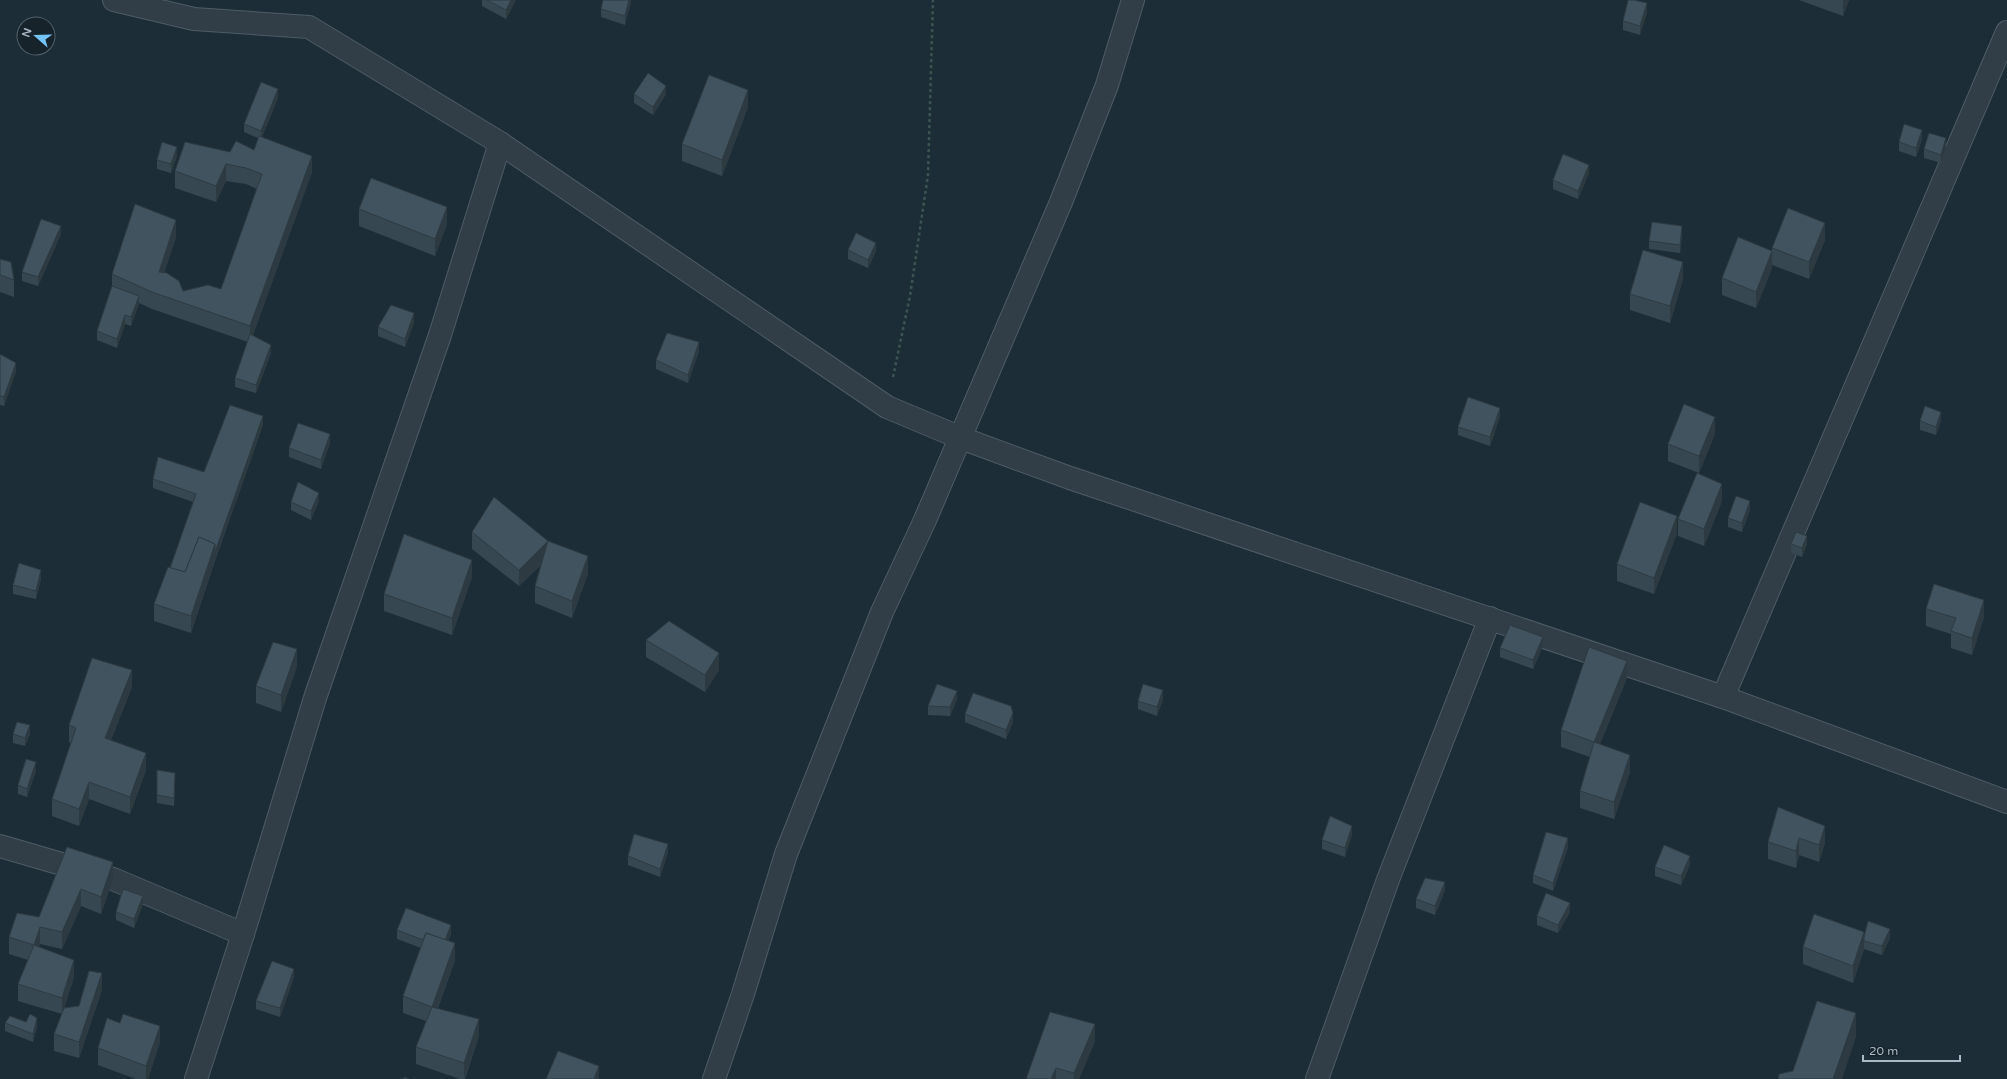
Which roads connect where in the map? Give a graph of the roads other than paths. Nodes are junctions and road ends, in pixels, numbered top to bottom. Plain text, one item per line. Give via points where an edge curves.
1 (114, 0) edge
2 (1133, 0) edge
3 (2007, 32) edge
4 (500, 144) junction
5 (961, 438) junction
6 (1490, 618) junction
7 (1723, 697) junction
8 (2007, 802) edge
9 (0, 846) edge
10 (244, 934) junction
11 (196, 1079) edge
12 (714, 1079) edge
13 (1317, 1079) edge

1 - 4 street via 194,19 310,28
2 - 5 street via 1104,92 1061,202
3 - 7 street
4 - 5 street via 887,407
4 - 10 street via 440,335 314,698
5 - 6 street via 1070,478
5 - 12 street via 882,612 786,854
6 - 7 street
6 - 13 street via 1392,870
7 - 8 street
9 - 10 street via 113,879
10 - 11 street

